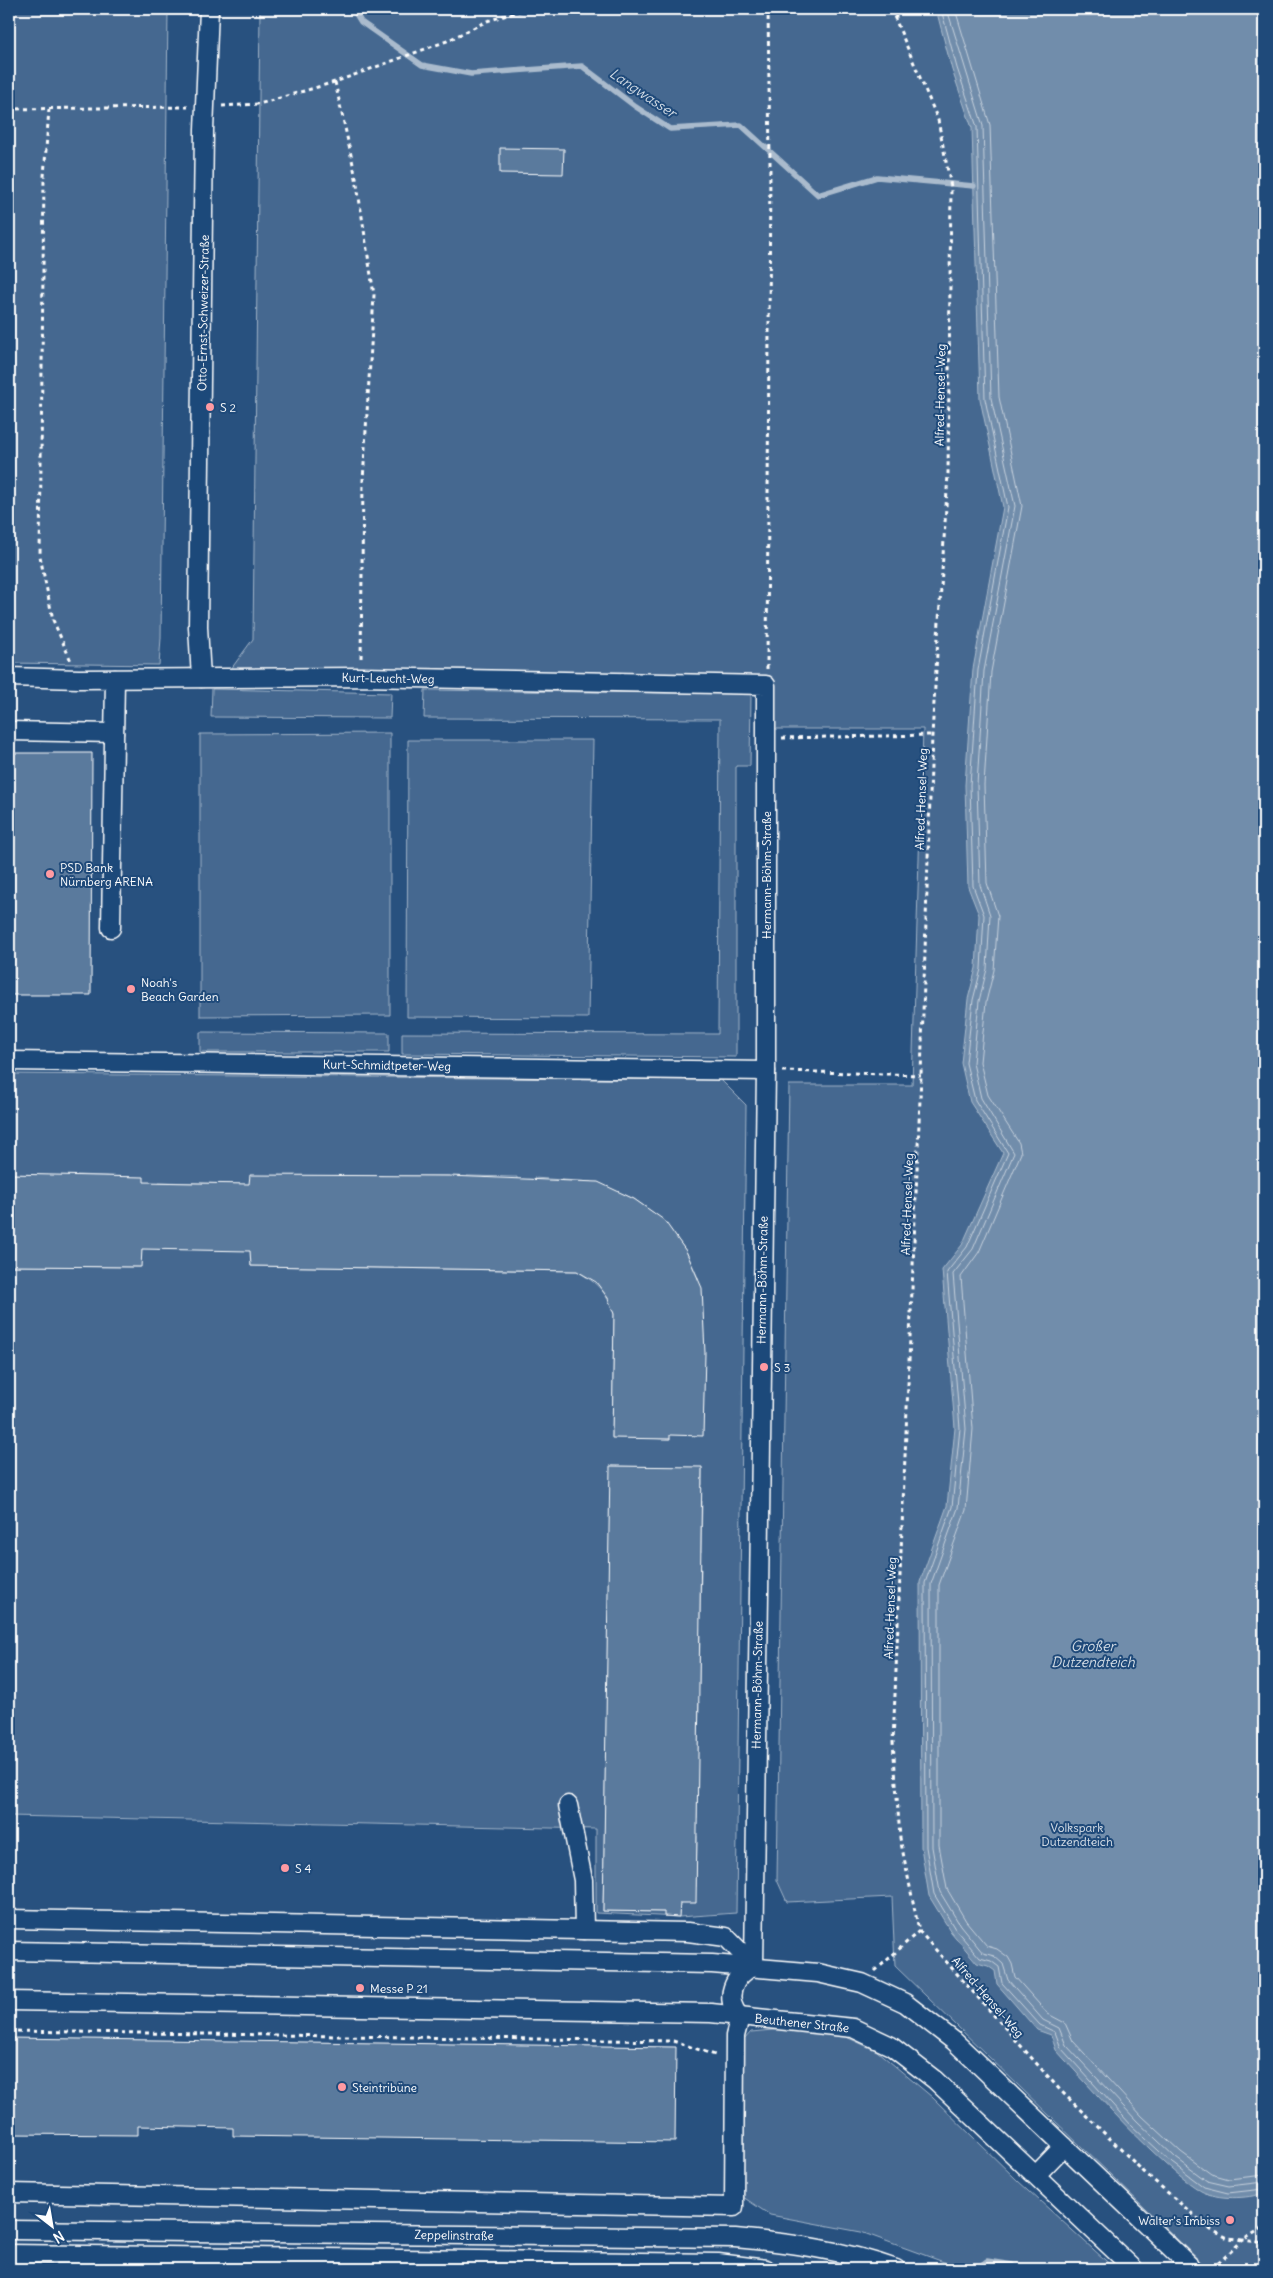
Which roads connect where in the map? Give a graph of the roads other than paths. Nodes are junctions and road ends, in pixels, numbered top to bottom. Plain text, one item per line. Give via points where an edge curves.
1 (209, 9) edge
2 (9, 677) edge
3 (201, 678) junction
4 (115, 679) junction
5 (766, 685) joint
6 (9, 731) edge
7 (114, 733) junction
8 (110, 928) dead end
9 (9, 1061) edge
10 (766, 1071) junction
11 (568, 1805) dead end
12 (9, 1919) edge
13 (584, 1930) junction
14 (9, 1951) edge
15 (754, 1966) junction
16 (9, 2001) edge
17 (740, 2017) junction
18 (1064, 2146) junction
19 (1036, 2175) junction
20 (9, 2193) edge
21 (9, 2230) edge
22 (9, 2254) edge
23 (766, 2269) edge
24 (896, 2269) edge
25 (1134, 2269) edge
26 (1193, 2269) edge

1 - 3 street, Otto-Ernst-Schweizer-Straße via 198,628
2 - 4 street, Kurt-Leucht-Weg
3 - 4 street, Kurt-Leucht-Weg
3 - 5 street, Kurt-Leucht-Weg via 361,677
4 - 7 street
5 - 10 street, Hermann-Böhm-Straße
6 - 7 street
7 - 8 street
9 - 10 street, Kurt-Schmidtpeter-Weg
10 - 15 street, Hermann-Böhm-Straße
11 - 13 street via 583,1880
12 - 13 street
13 - 15 street via 688,1932 726,1937
14 - 15 street
15 - 17 street, Beuthener Straße via 742,1974 732,1990 732,2006
15 - 18 street via 818,1973 862,1983 894,1997 928,2019
16 - 17 street via 701,2013
17 - 19 street, Beuthener Straße via 840,2025 876,2038 935,2080
17 - 20 street via 735,2036 734,2207
18 - 19 street
18 - 26 street
19 - 25 street, Beuthener Straße
21 - 24 street, Zeppelinstraße via 735,2238 794,2244 871,2260
22 - 23 street, Zeppelinstraße via 718,2263

